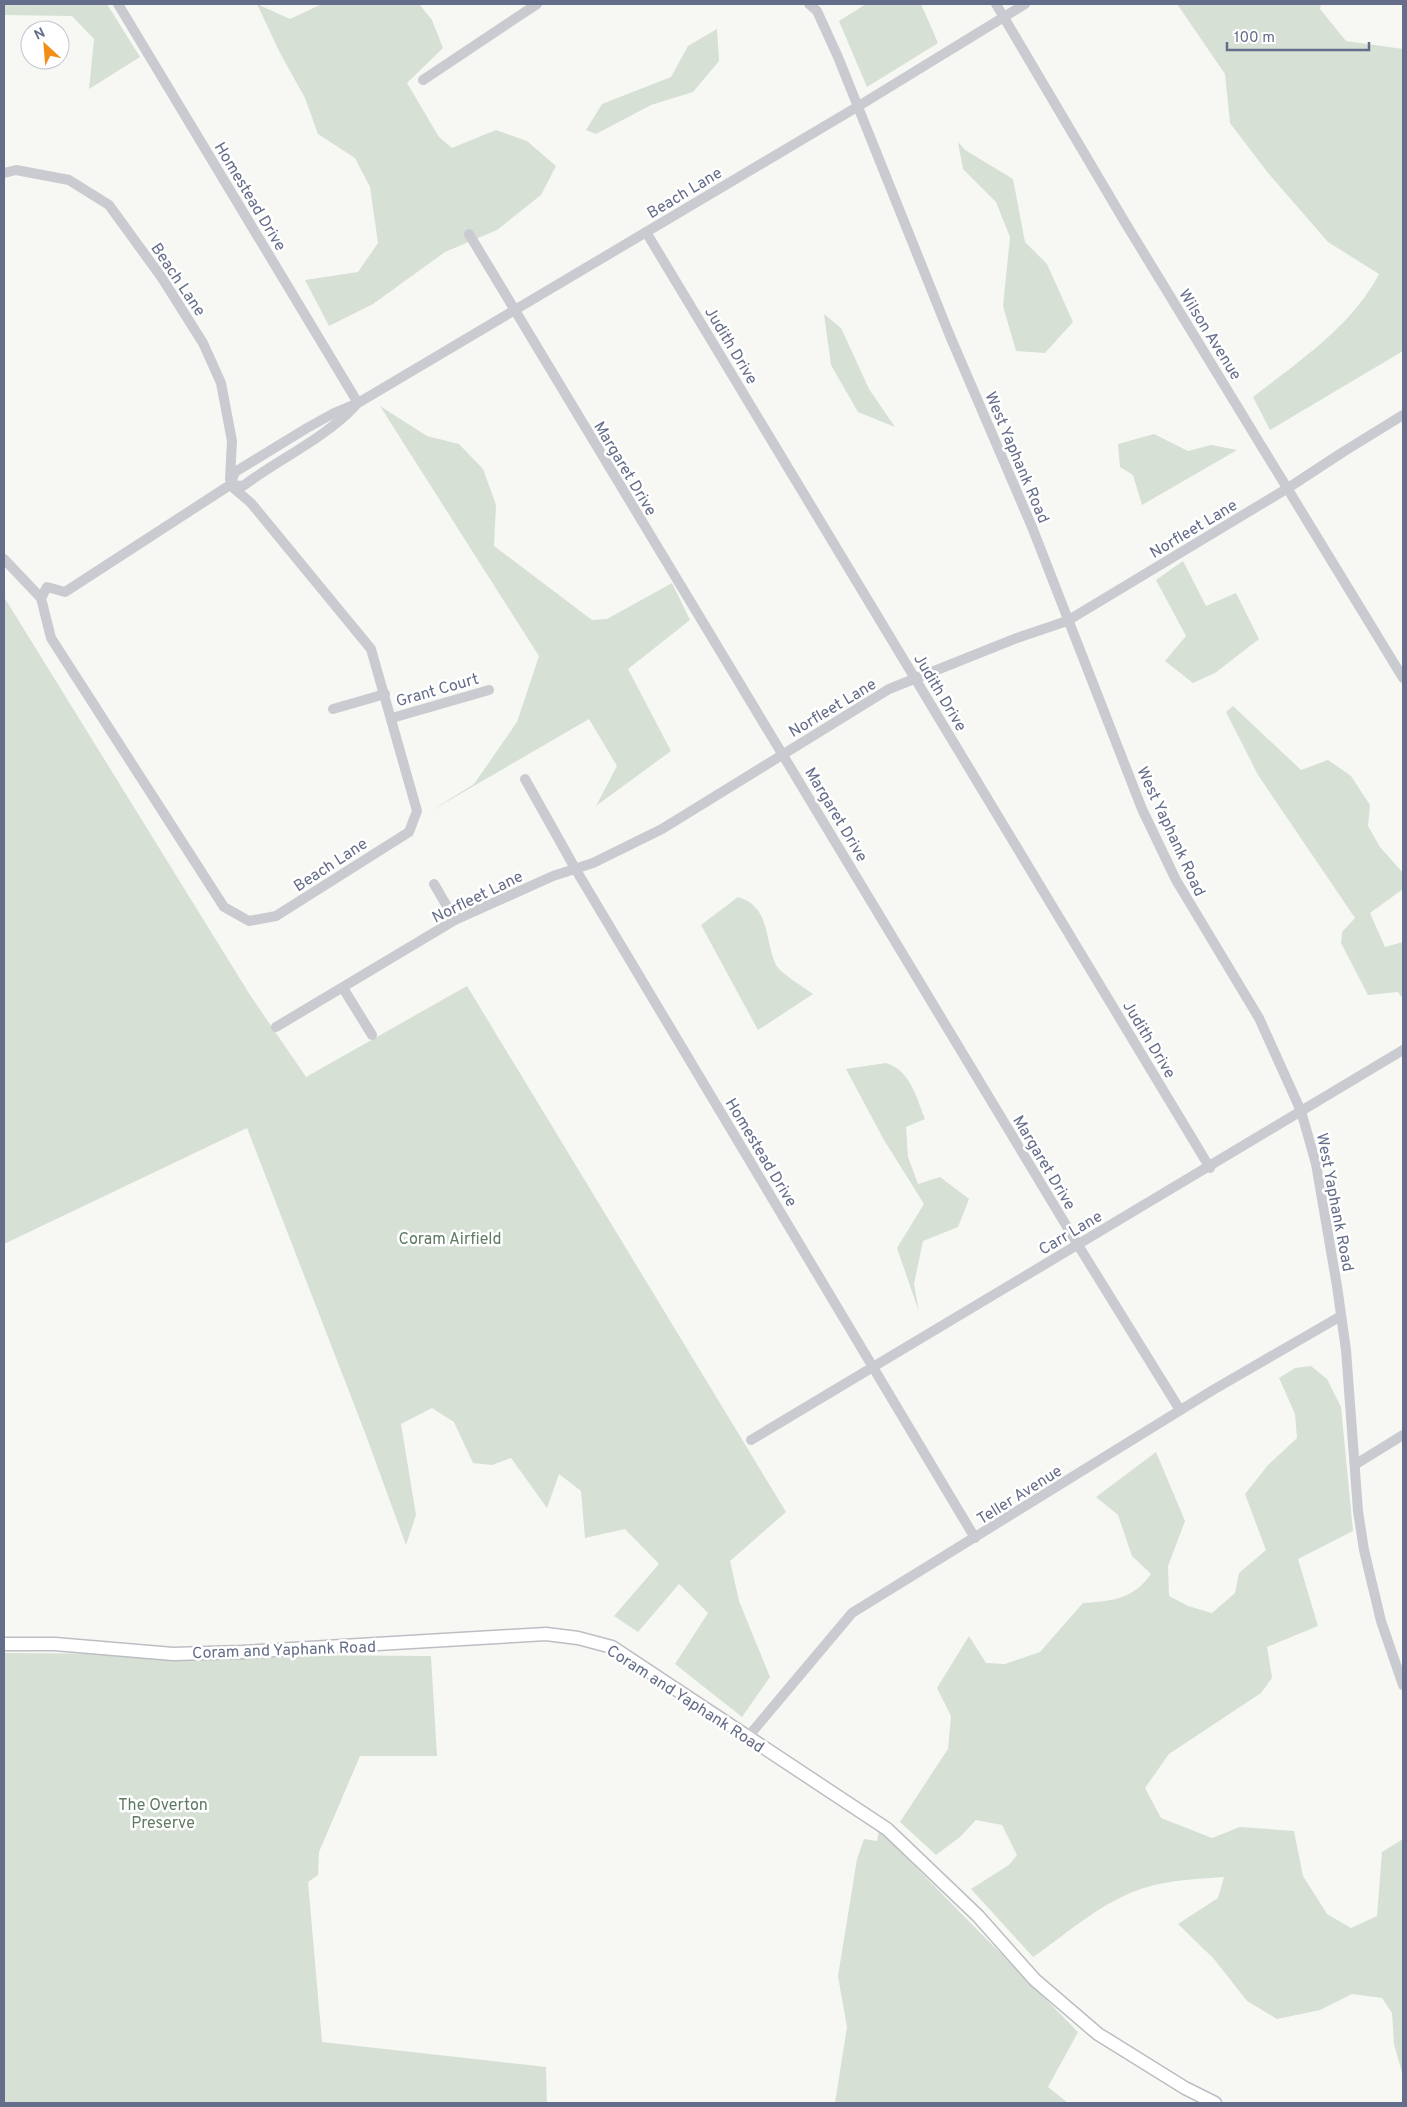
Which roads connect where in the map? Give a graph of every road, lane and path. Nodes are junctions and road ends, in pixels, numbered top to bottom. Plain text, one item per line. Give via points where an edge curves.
1 (118, 4) edge
2 (537, 4) edge
3 (996, 4) edge
4 (1025, 4) edge
5 (813, 7) edge
6 (1004, 16) junction
7 (423, 80) dead end
8 (857, 107) junction
9 (4, 173) edge
10 (646, 232) junction
11 (469, 234) dead end
12 (516, 309) junction
13 (358, 403) junction
14 (1403, 415) edge
15 (230, 485) junction
16 (1288, 488) junction
17 (4, 559) edge
18 (41, 598) junction
19 (1067, 621) junction
20 (1403, 678) edge
21 (916, 680) junction
22 (489, 690) dead end
23 (385, 694) junction
24 (333, 709) dead end
25 (392, 718) junction
26 (783, 753) junction
27 (525, 780) dead end
28 (576, 870) junction
29 (434, 884) dead end
30 (455, 920) junction
31 (343, 988) junction
32 (276, 1027) dead end
33 (372, 1035) dead end
34 (1403, 1050) edge
35 (1301, 1111) junction
36 (1210, 1168) junction
37 (1078, 1245) junction
38 (1341, 1316) junction
39 (874, 1368) junction
40 (1180, 1410) junction
41 (1403, 1435) edge
42 (751, 1440) dead end
43 (1356, 1464) junction
44 (975, 1538) junction
45 (4, 1644) edge
46 (1403, 1685) edge
47 (747, 1738) junction
48 (1215, 2103) edge

1 - 13 street, Homestead Drive
2 - 7 street
3 - 6 street, Wilson Avenue
4 - 6 street, Beach Lane
5 - 8 street, West Yaphank Road via 838,57
6 - 8 street, Beach Lane
6 - 16 street, Wilson Avenue via 1126,224
8 - 10 street, Beach Lane
8 - 19 street, West Yaphank Road via 1032,527
9 - 15 street, Beach Lane via 16,170 69,180 109,205 162,278 198,335 221,383 232,441
10 - 12 street, Beach Lane
10 - 21 street, Judith Drive
11 - 12 street, Margaret Drive
12 - 13 street, Beach Lane
12 - 26 street, Margaret Drive via 574,411
13 - 15 street, Beach Lane via 334,412 235,472
13 - 15 street, Beach Lane via 340,422 243,486
14 - 16 street, Norfleet Lane
15 - 18 street, Beach Lane via 64,592 46,587
15 - 23 street, Beach Lane via 251,503 371,650
16 - 19 street, Norfleet Lane
16 - 20 street, Wilson Avenue
17 - 18 street
18 - 25 street, Beach Lane via 50,638 119,748 224,907 249,921 276,916 408,832 417,811
19 - 21 street, Norfleet Lane
19 - 35 street, West Yaphank Road via 1142,809 1167,862 1195,914 1260,1018
21 - 26 street, Norfleet Lane via 889,689
21 - 36 street, Judith Drive
22 - 25 street, Grant Court
23 - 24 street
23 - 25 street, Beach Lane
26 - 28 street, Norfleet Lane via 662,829
26 - 37 street, Margaret Drive
27 - 28 street, Homestead Drive
28 - 30 street, Norfleet Lane via 553,876
28 - 39 street, Homestead Drive
29 - 30 street
30 - 31 street, Norfleet Lane
31 - 32 street, Norfleet Lane
31 - 33 street
34 - 35 street, Carr Lane
35 - 36 street, Carr Lane
35 - 38 street, West Yaphank Road via 1316,1164
36 - 37 street, Carr Lane
37 - 39 street, Carr Lane
37 - 40 street, Margaret Drive
38 - 40 street, Teller Avenue
38 - 43 street, West Yaphank Road
39 - 42 street, Carr Lane
39 - 44 street, Homestead Drive
40 - 44 street, Teller Avenue
41 - 43 street
43 - 46 street, West Yaphank Road via 1364,1550 1381,1621
44 - 47 street, Teller Avenue via 852,1613
45 - 47 main road, Coram and Yaphank Road via 55,1644 174,1654 355,1647 523,1634 558,1635 612,1647
47 - 48 main road, Coram and Yaphank Road via 887,1829 978,1916 1035,1980 1098,2034

